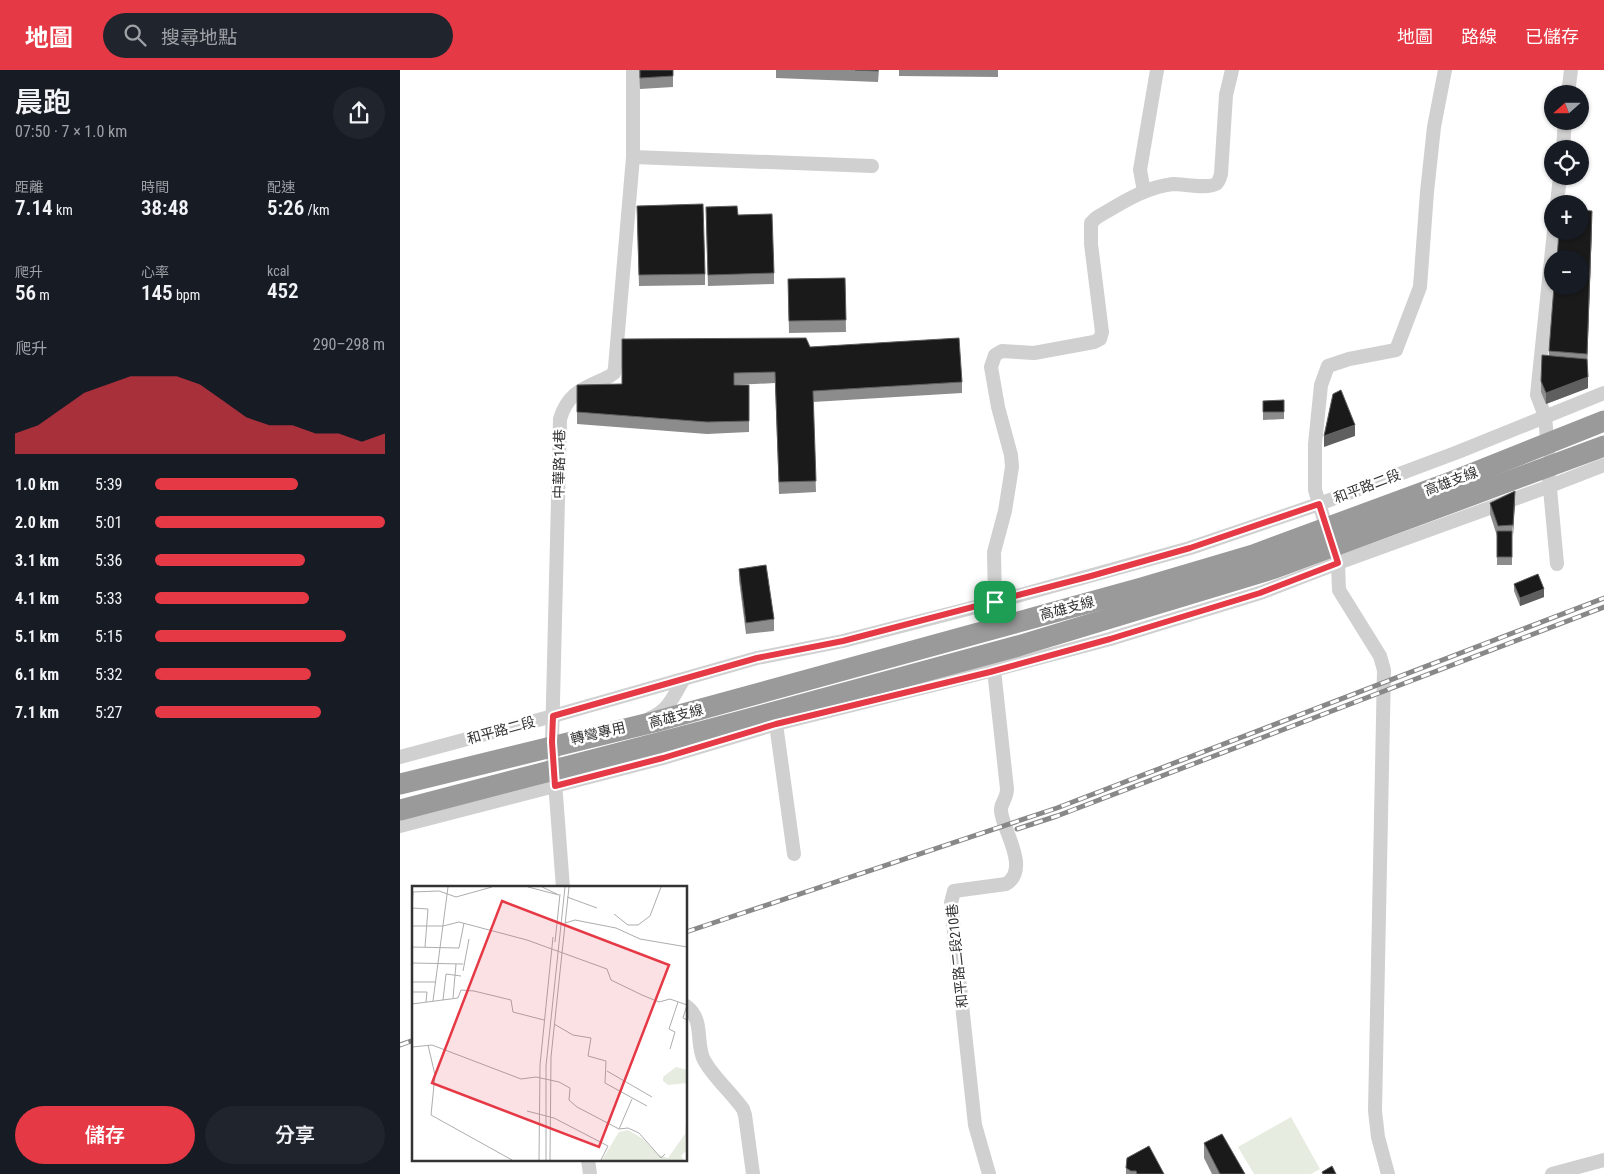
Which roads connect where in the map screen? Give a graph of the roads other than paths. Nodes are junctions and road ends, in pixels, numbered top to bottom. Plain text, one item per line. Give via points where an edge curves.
1 (633, 70) edge
2 (1157, 70) edge
3 (1232, 70) edge
4 (1445, 70) edge
5 (1571, 70) edge
6 (1569, 85) edge
7 (633, 157) junction
8 (872, 166) dead end
9 (1144, 191) junction
10 (1553, 240) edge
11 (1604, 393) edge
12 (1545, 416) junction
13 (1604, 421) edge
14 (1604, 446) edge
15 (1604, 465) edge
16 (1550, 486) junction
17 (1319, 504) junction
18 (1338, 563) junction
19 (1557, 564) dead end
20 (995, 602) junction
21 (994, 670) junction
22 (683, 680) junction
23 (553, 716) junction
24 (776, 724) junction
25 (552, 742) junction
26 (400, 757) edge
27 (400, 784) edge
28 (555, 786) junction
29 (400, 810) edge
30 (400, 826) edge
31 (794, 854) dead end
32 (563, 886) edge
33 (688, 1008) edge
34 (1604, 1160) edge
35 (753, 1174) edge
36 (989, 1174) edge
37 (1388, 1174) edge
38 (1552, 1174) edge

1 - 7 street, 中華路14巷
2 - 9 street via 1140,170
3 - 9 street via 1226,95 1219,181 1209,186 1173,184
4 - 17 street via 1434,127 1420,287 1396,350 1328,366 1321,384 1315,444 1315,490
5 - 6 street
7 - 8 street
7 - 23 street, 中華路14巷 via 614,372 574,394 565,404 560,418
9 - 20 street via 1091,223 1100,338 1094,342 1034,353 1002,351 992,360 998,407 1012,467 994,552
10 - 12 street via 1537,395
11 - 12 street, 和平路二段
12 - 16 street
12 - 17 street, 和平路二段
13 - 27 highway, 高雄支線, bridge via 1253,555 654,722
14 - 29 highway, 高雄支線, bridge via 1275,568 1018,646
15 - 16 street
16 - 18 street
16 - 19 street
17 - 18 street
17 - 20 street, 和平路二段 via 1190,548
18 - 21 street via 1260,593
18 - 37 street via 1339,590 1380,656 1384,670 1376,1111 1378,1137
20 - 22 street, 和平路二段 via 843,641 757,658
21 - 24 street
21 - 36 street, 和平路二段210巷 via 1007,789 1001,813 1012,842 1016,867 1006,884 954,891 951,902 975,1125
22 - 23 street, 和平路二段
22 - 25 street, 轉彎專用 via 670,703 658,714 616,732
23 - 25 street, 中華路14巷
23 - 26 street, 和平路二段
24 - 28 street
24 - 31 street
25 - 28 street, 中華路14巷
28 - 30 street
28 - 32 street, 中華路14巷
33 - 35 street via 697,1022 703,1058 743,1109
34 - 38 street

